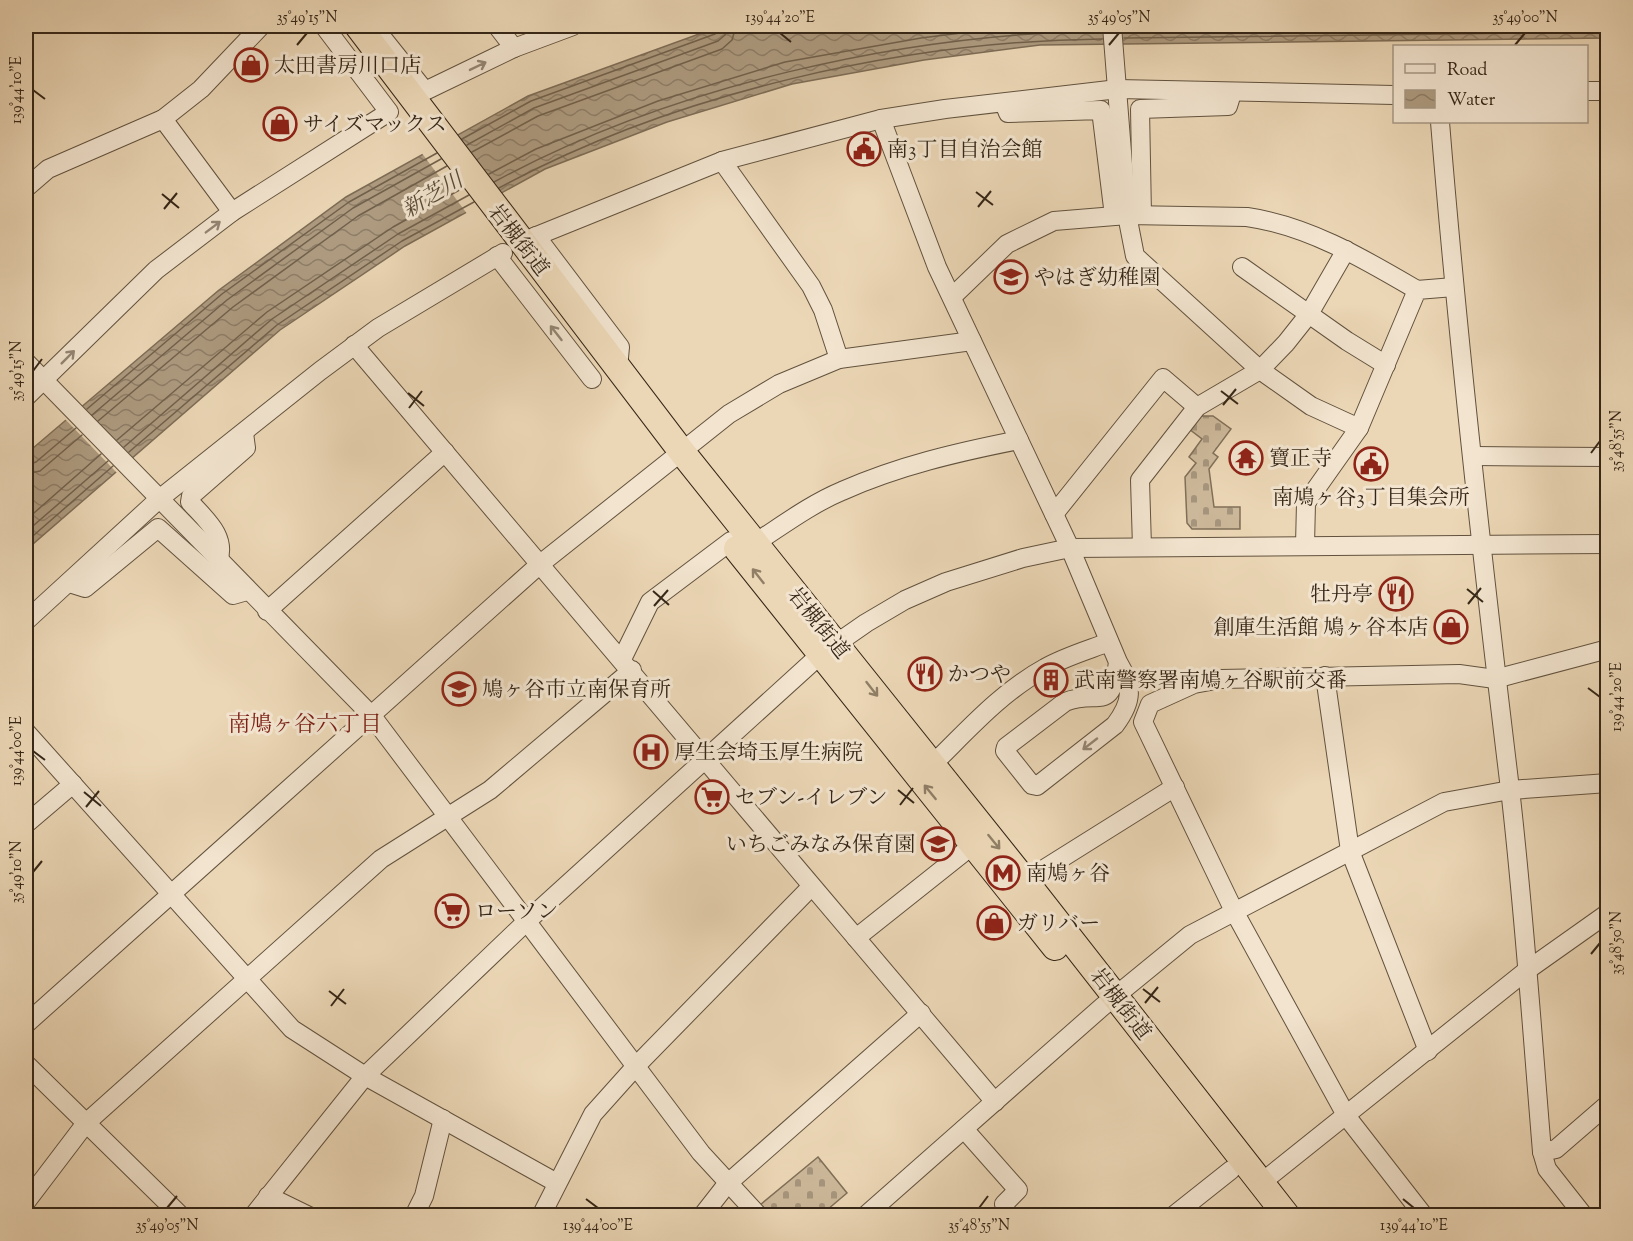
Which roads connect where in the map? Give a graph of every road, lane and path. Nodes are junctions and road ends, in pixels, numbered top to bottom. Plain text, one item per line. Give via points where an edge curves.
1 (261, 26) edge
2 (324, 26) edge
3 (340, 26) edge
4 (358, 26) edge
5 (374, 26) edge
6 (497, 26) edge
7 (573, 26) edge
8 (1112, 26) edge
9 (514, 48) junction
10 (1118, 89) junction
11 (1588, 91) edge
12 (1608, 91) edge
13 (1232, 93) junction
14 (1393, 95) edge
15 (1003, 102) junction
16 (414, 113) junction
17 (163, 119) junction
18 (881, 119) junction
19 (1440, 123) edge
20 (722, 161) junction
21 (26, 188) edge
22 (232, 213) junction
23 (1128, 215) junction
24 (512, 241) junction
25 (1346, 250) junction
26 (1242, 267) dead end
27 (1454, 287) junction
28 (1417, 291) junction
29 (952, 297) junction
30 (1309, 314) junction
31 (972, 341) junction
32 (354, 345) junction
33 (839, 359) junction
34 (26, 362) edge
35 (1386, 365) junction
36 (1260, 370) junction
37 (592, 380) dead end
38 (47, 385) junction
39 (26, 397) edge
40 (1197, 407) junction
41 (1359, 428) junction
42 (244, 433) junction
43 (1019, 440) junction
44 (445, 452) junction
45 (1473, 456) junction
46 (677, 457) junction
47 (1608, 457) edge
48 (154, 496) junction
49 (1054, 514) junction
50 (743, 542) junction
51 (1608, 544) edge
52 (1305, 545) junction
53 (1483, 545) junction
54 (1142, 547) junction
55 (1070, 548) junction
56 (218, 562) junction
57 (539, 565) junction
58 (69, 583) junction
59 (247, 591) junction
60 (267, 611) junction
61 (26, 621) edge
62 (1109, 642) junction
63 (828, 649) junction
64 (1608, 649) edge
65 (1118, 662) junction
66 (627, 665) junction
67 (1325, 676) junction
68 (1495, 679) junction
69 (1102, 699) junction
70 (372, 716) junction
71 (1115, 725) junction
72 (26, 732) edge
73 (705, 759) junction
74 (932, 765) junction
75 (1608, 783) edge
76 (73, 784) junction
77 (1175, 787) junction
78 (1510, 790) junction
79 (446, 817) junction
80 (26, 824) edge
81 (973, 845) junction
82 (1350, 851) junction
83 (1025, 881) junction
84 (811, 887) junction
85 (172, 894) junction
86 (1233, 911) junction
87 (1608, 913) edge
88 (526, 922) junction
89 (856, 938) junction
90 (1526, 971) junction
91 (248, 979) junction
92 (1108, 1002) junction
93 (921, 1013) junction
94 (26, 1024) edge
95 (1428, 1051) junction
96 (26, 1064) edge
97 (636, 1066) junction
98 (365, 1076) junction
99 (995, 1102) junction
100 (1608, 1104) edge
101 (1347, 1117) junction
102 (443, 1119) junction
103 (86, 1123) junction
104 (964, 1129) junction
105 (1542, 1152) junction
106 (1231, 1170) junction
107 (557, 1183) junction
108 (1261, 1183) junction
109 (727, 1184) junction
110 (268, 1196) junction
111 (26, 1202) edge
112 (181, 1215) edge
113 (253, 1215) edge
114 (309, 1215) edge
115 (414, 1215) edge
116 (541, 1215) edge
117 (702, 1215) edge
118 (759, 1215) edge
119 (865, 1215) edge
120 (1008, 1215) edge
121 (1173, 1215) edge
122 (1267, 1215) edge
123 (1287, 1215) edge
124 (1424, 1215) edge
125 (1584, 1215) edge

1 - 17 street via 201,89
2 - 22 street via 389,112
3 - 16 highway, 岩槻街道
4 - 16 highway, 岩槻街道
5 -> 9 street via 425,91
6 - 9 street
7 - 9 street
8 - 10 street
10 - 13 street
10 - 15 street
10 - 23 street
11 - 12 street
13 - 14 street
13 - 23 street via 1228,106 1140,109
15 - 18 street
15 - 23 street via 1008,113 1101,110
16 - 24 highway, 岩槻街道
17 - 21 street via 48,169
17 - 22 street
18 - 20 street
18 - 29 street
19 - 27 street
20 - 24 street
20 - 33 street via 811,286
38 -> 22 street via 156,270
23 - 25 street via 1247,216 1265,219
23 - 29 street via 1054,221 1034,230 1007,244
23 - 36 street via 1135,256
24 - 32 street
37 -> 24 street
24 - 46 highway, 岩槻街道
24 - 46 highway, 岩槻街道 via 619,357
25 - 28 street
25 - 30 street
26 - 30 street
27 - 28 street
27 - 45 street
28 - 35 street
29 - 31 street
30 - 35 street
30 - 36 street
31 - 33 street
31 - 43 street
32 - 42 street
32 - 44 street
33 - 46 street via 779,384 729,414
34 - 38 street
35 - 41 street
36 - 40 street
36 - 41 street via 1311,406
38 - 39 street
38 - 48 street
40 - 49 street via 1163,378
40 - 54 street via 1140,480
41 - 52 street via 1306,503
42 - 48 street
42 - 56 street via 246,448 191,496 190,502 220,537 222,550
43 - 49 street
43 - 50 street via 942,455 842,490
44 - 57 street
44 - 60 street
45 - 47 street
45 - 53 street
46 - 50 highway, 岩槻街道
46 - 57 street
48 - 56 street
48 - 58 street
49 - 55 street
50 - 63 highway, 岩槻街道
50 - 66 street via 650,602
51 - 53 street
52 - 53 street
52 - 54 street
53 - 68 street
54 - 55 street
55 - 62 street
55 - 63 street via 946,582 905,600
56 - 59 street
57 - 66 street
57 - 70 street
58 - 59 street via 85,588 158,528 233,595
58 - 61 street
59 - 60 street
60 - 70 street
62 - 65 street
62 - 74 street via 1028,678
63 - 73 street
63 -> 74 highway, 岩槻街道
81 -> 63 highway, 岩槻街道
64 - 68 street
65 - 69 street via 1112,690
65 - 71 street via 1128,678 1129,691
66 - 73 street
66 - 79 street via 490,790
67 - 68 street via 1398,678 1459,674
67 - 77 street via 1221,679 1194,684 1150,704 1143,722
67 - 82 street
68 - 78 street
69 - 71 street
71 -> 69 street via 1036,786 1005,751 1065,702 1076,698
70 - 79 street
70 - 85 street
72 - 76 street
73 - 84 street
73 - 88 street
74 -> 83 highway, 岩槻街道
75 - 78 street
76 - 80 street
76 - 85 street
77 - 83 street
77 - 86 street
78 - 82 street via 1444,802
78 - 90 street
79 - 88 street
79 - 91 street via 381,859
81 - 89 street
81 - 92 highway, 岩槻街道
82 - 86 street
82 - 95 street
83 - 92 highway, 岩槻街道
84 - 89 street
84 - 97 street
85 - 91 street
85 - 94 street
86 - 92 street via 1190,935
86 - 101 street
87 - 90 street
88 - 97 street
88 - 98 street
89 - 93 street
90 - 95 street
90 - 105 street
91 - 98 street via 292,1029
91 - 103 street
92 - 99 street
92 - 106 highway, 岩槻街道
92 - 108 highway, 岩槻街道
93 - 99 street
93 - 109 street
95 - 101 street
96 - 103 street
97 - 107 street via 593,1113
97 - 109 street
98 - 102 street
98 - 110 street
99 - 104 street
100 - 105 street via 1556,1149
101 - 108 street
101 - 124 street
102 - 107 street
102 - 115 street via 424,1196
103 - 111 street
103 - 112 street
104 - 119 street
104 - 120 street via 1018,1190 1004,1204
105 - 125 street via 1547,1169
106 - 121 street
106 - 122 highway, 岩槻街道
107 - 116 street
108 - 123 highway, 岩槻街道
109 - 117 street
109 - 118 street
110 - 113 street
110 - 114 street

